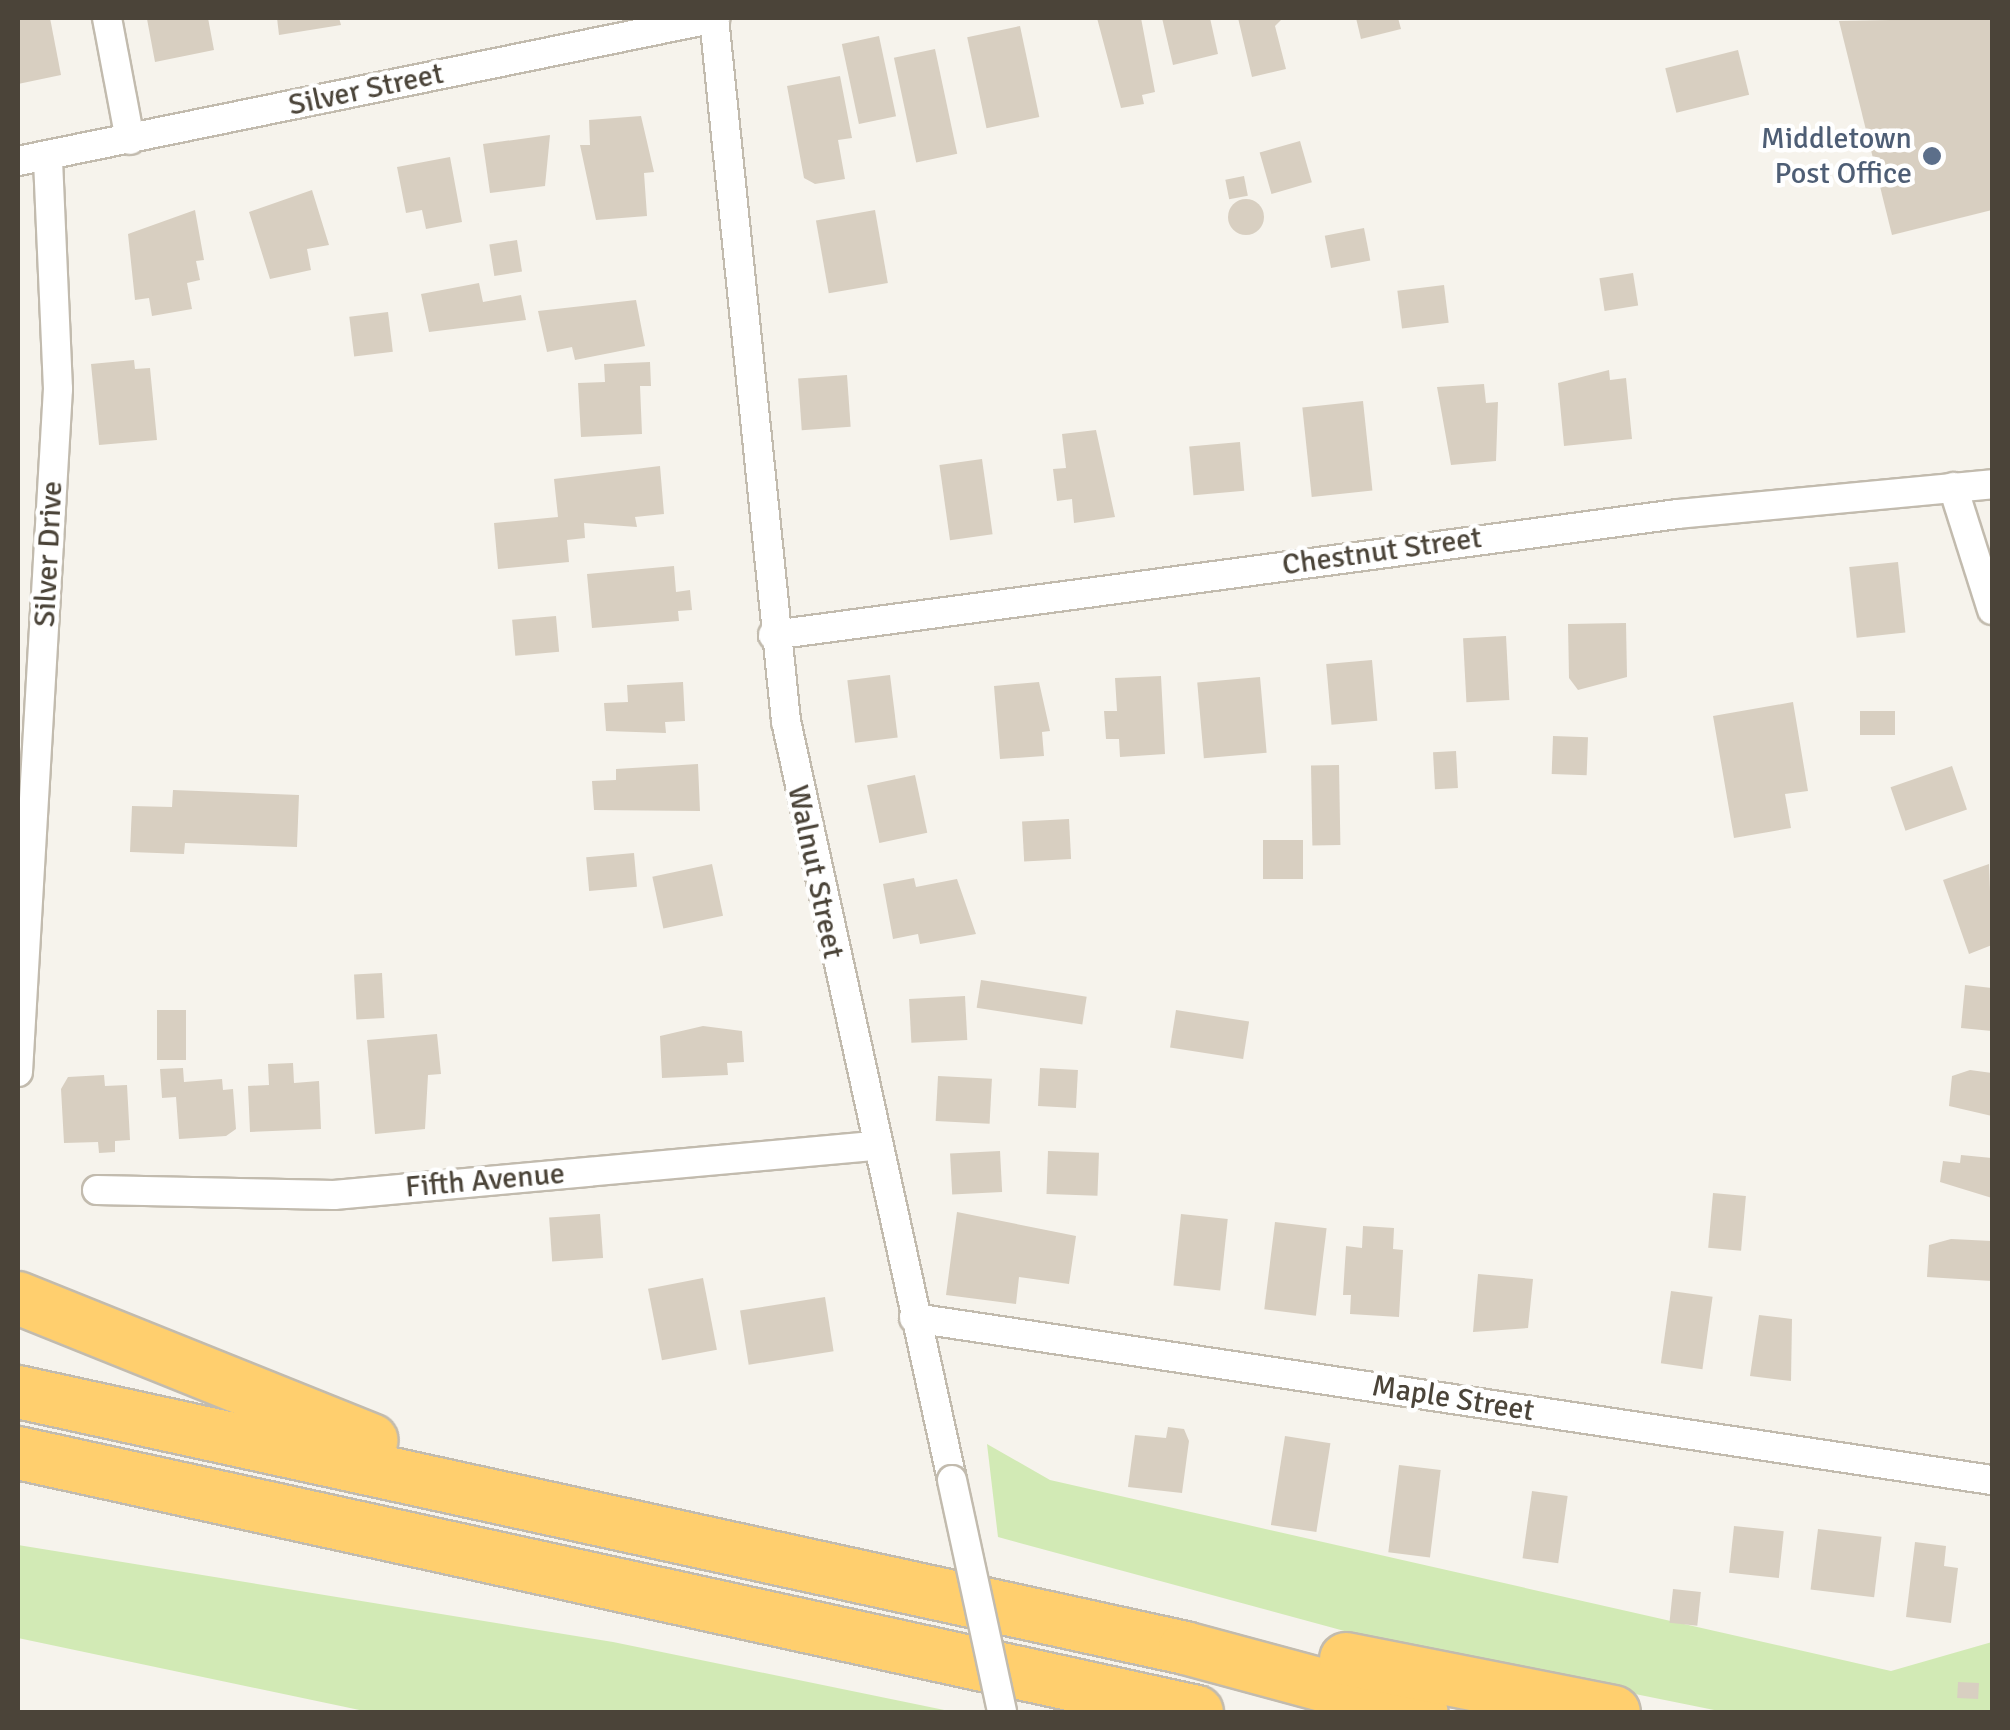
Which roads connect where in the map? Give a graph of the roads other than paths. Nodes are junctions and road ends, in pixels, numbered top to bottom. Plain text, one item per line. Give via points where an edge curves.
1 (107, 18) edge
2 (714, 18) edge
3 (130, 140) junction
4 (48, 156) junction
5 (18, 161) edge
6 (1992, 484) edge
7 (1953, 487) junction
8 (1992, 610) edge
9 (773, 635) junction
10 (18, 1072) edge
11 (872, 1146) junction
12 (97, 1190) dead end
13 (18, 1298) edge
14 (914, 1318) junction
15 (18, 1392) edge
16 (18, 1453) edge
17 (18, 1474) edge
18 (1992, 1480) edge
19 (634, 1527) junction
20 (407, 1538) junction
21 (891, 1584) junction
22 (1002, 1712) edge
23 (1196, 1712) edge
24 (1422, 1712) edge
25 (1614, 1712) edge

1 - 3 street
2 - 3 street, Silver Street
2 - 9 street, Walnut Street
3 - 4 street, Silver Street
4 - 5 street, Silver Street
4 - 10 street, Silver Drive via 58,389
6 - 7 street, Chestnut Street
7 - 8 street
7 - 9 street, Chestnut Street via 1478,539
9 - 11 street, Walnut Street
11 - 12 street, Fifth Avenue via 334,1194
11 - 14 street, Walnut Street
13 - 19 highway via 280,1409
14 - 18 street, Maple Street
14 - 22 street, Walnut Street, bridge
15 - 19 highway
16 - 20 highway
17 - 20 highway
19 - 21 highway
20 - 23 highway
21 - 24 highway
21 - 25 highway

